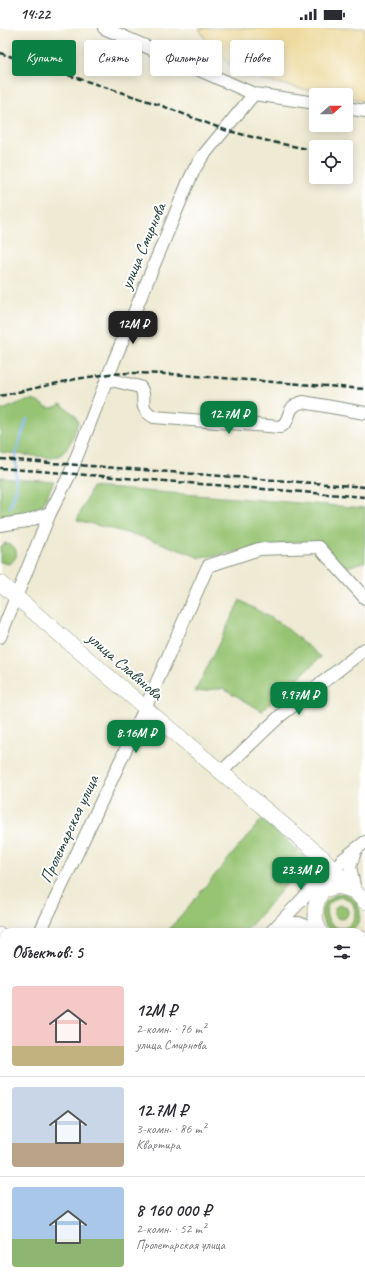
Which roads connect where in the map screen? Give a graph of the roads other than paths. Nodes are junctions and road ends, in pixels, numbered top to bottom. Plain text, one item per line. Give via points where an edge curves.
1 (104, 28) edge
2 (254, 94) junction
3 (309, 102) edge
4 (353, 109) edge
5 (365, 111) edge
6 (107, 379) junction
7 (365, 412) edge
8 (50, 512) junction
9 (0, 525) edge
10 (0, 584) edge
11 (16, 597) junction
12 (365, 598) edge
13 (0, 637) edge
14 (365, 649) edge
15 (144, 708) junction
16 (221, 772) junction
17 (360, 845) edge
18 (335, 870) junction
19 (323, 890) junction
20 (355, 891) junction
21 (365, 902) edge
22 (291, 911) junction
23 (42, 928) edge
24 (274, 928) edge
25 (311, 928) edge
26 (318, 928) edge

1 - 2 street
2 - 3 street
2 - 6 street, улица Смирнова via 195,168
4 - 5 street
6 - 7 street via 140,387 145,410 154,417 276,427 283,426 290,409 303,402
6 - 8 street, улица Смирнова via 70,474
8 - 9 street via 27,521
8 - 11 street, улица Смирнова
10 - 11 main road, улица Славянова
11 - 13 street, улица Смирнова
11 - 15 main road, улица Славянова
12 - 15 street, Пролетарская улица via 319,547 258,549 208,566
14 - 16 street via 280,716
15 - 16 main road, улица Славянова
15 - 23 street, Пролетарская улица
16 - 18 main road, улица Славянова
17 - 18 street via 342,860
17 - 20 street via 350,866
18 - 19 street via 332,880
18 - 20 main road, улица Славянова
18 - 22 street
19 - 20 main road via 339,886
19 - 22 street
19 - 26 main road via 317,899 315,916
20 - 21 main road, улица Славянова
22 - 24 street
24 - 25 street via 299,923

